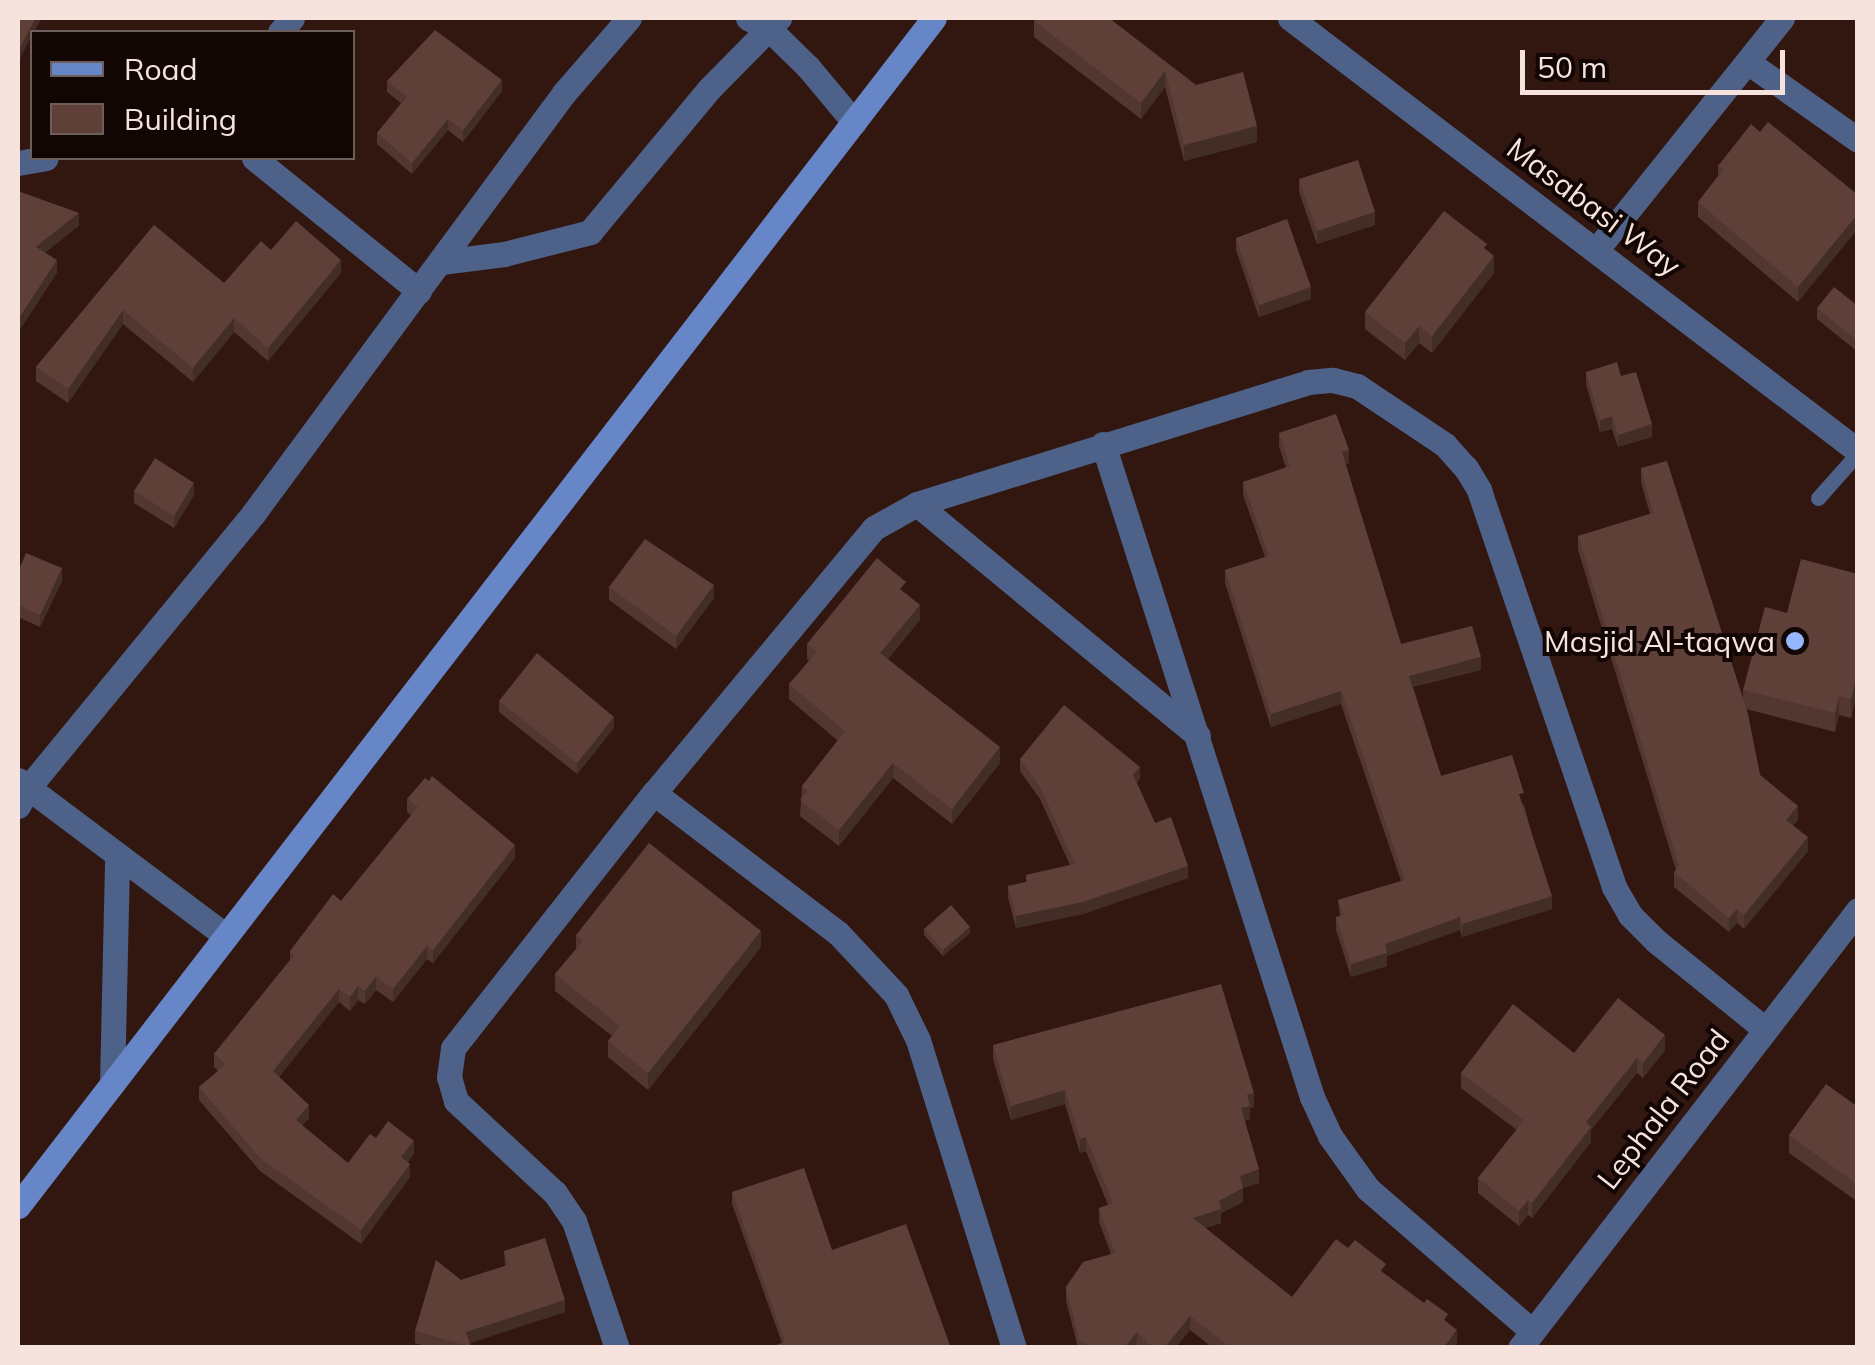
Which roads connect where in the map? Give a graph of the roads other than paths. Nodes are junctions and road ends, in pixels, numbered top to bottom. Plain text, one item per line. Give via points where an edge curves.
1 (629, 18) edge
2 (934, 18) edge
3 (1290, 18) edge
4 (1782, 18) edge
5 (765, 21) edge
6 (1749, 63) junction
7 (854, 122) junction
8 (1858, 140) edge
9 (256, 160) edge
10 (1597, 249) junction
11 (441, 262) junction
12 (420, 291) junction
13 (1103, 444) junction
14 (1858, 452) edge
15 (1818, 498) dead end
16 (917, 504) junction
17 (1198, 736) junction
18 (21, 791) edge
19 (654, 793) junction
20 (117, 855) junction
21 (1858, 910) edge
22 (226, 936) junction
23 (1766, 1030) junction
24 (112, 1084) junction
25 (18, 1206) edge
26 (1526, 1339) edge
27 (617, 1348) edge
28 (1014, 1348) edge

1 - 11 street via 564,93
2 - 7 main road
3 - 10 street, Masabasi Way
4 - 6 street
5 - 7 street
5 - 11 street via 590,232
6 - 8 street
6 - 10 street
7 - 22 main road
9 - 12 street
10 - 14 street, Masabasi Way
11 - 12 street
12 - 18 street via 253,514
13 - 16 street
13 - 17 street
13 - 23 street via 1333,380 1357,386 1445,445 1478,490 1614,887 1656,941
14 - 15 lane
16 - 17 street
16 - 19 street via 874,528
17 - 26 street via 1330,1136 1368,1189
18 - 20 street
19 - 27 street via 452,1048 450,1077 456,1101 555,1192 574,1220
19 - 28 street via 838,934 896,996 918,1040
20 - 22 street
20 - 24 street
21 - 23 street, Lephala Road
22 - 24 main road
23 - 26 street, Lephala Road
24 - 25 main road

